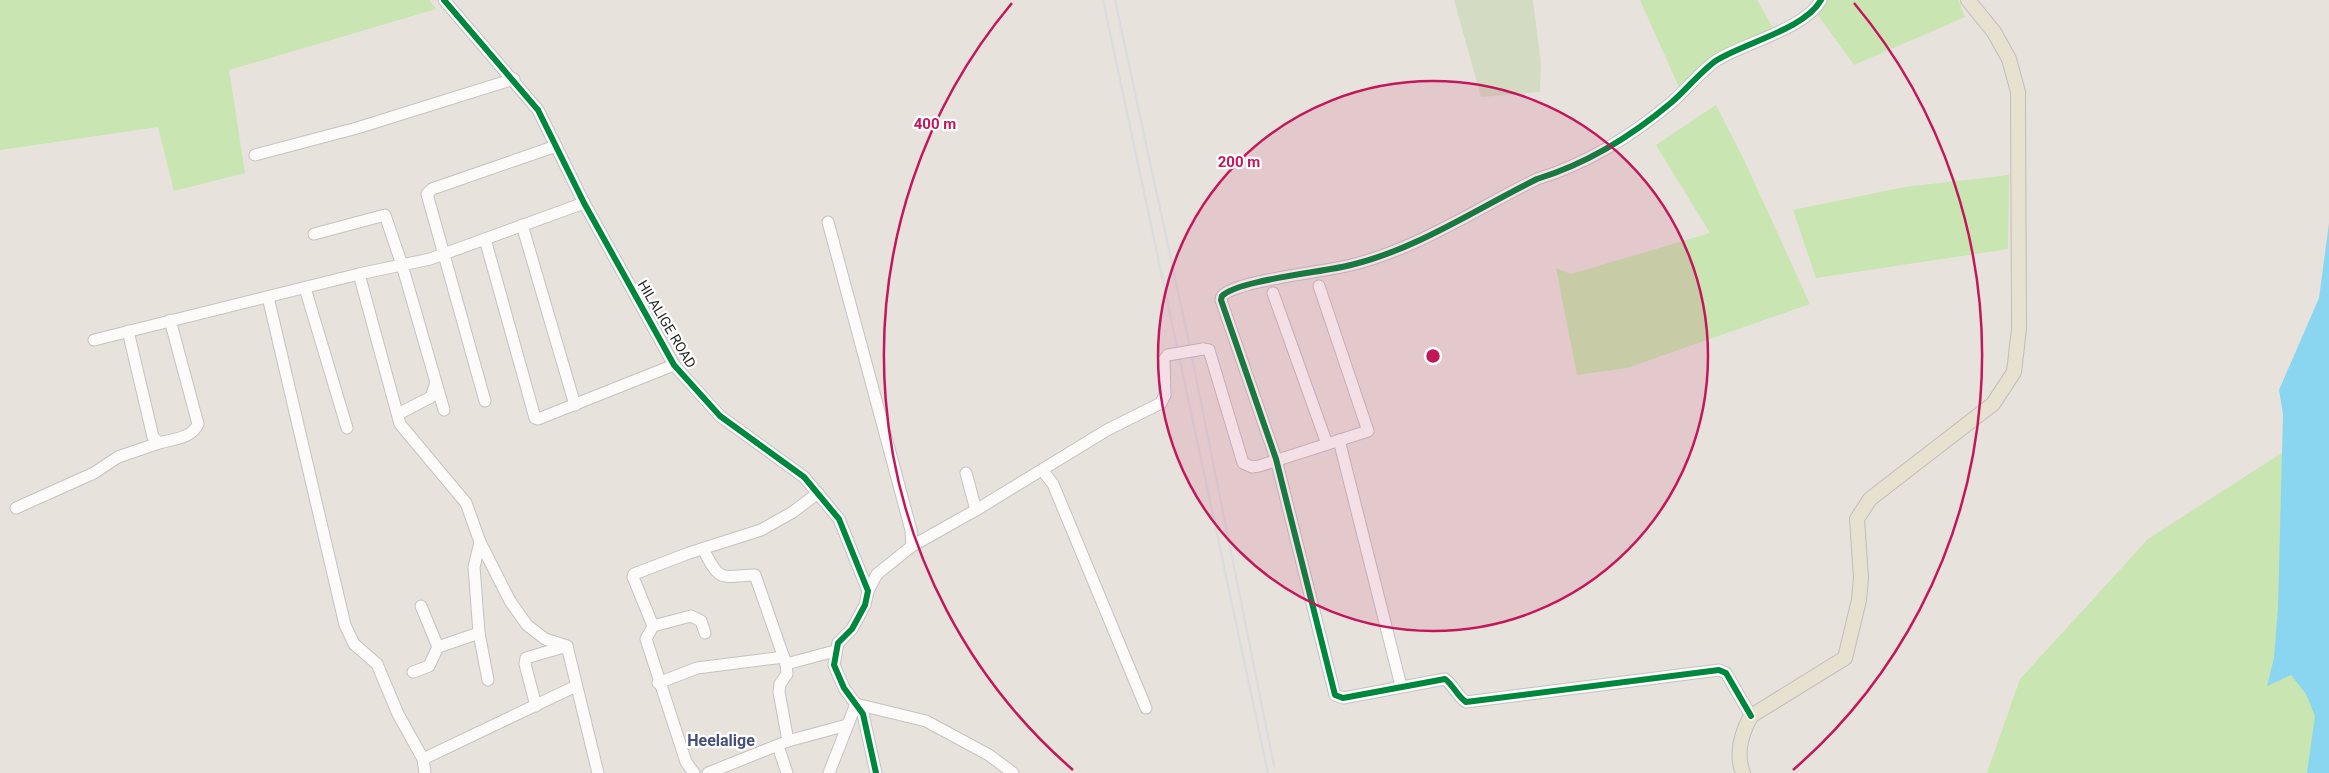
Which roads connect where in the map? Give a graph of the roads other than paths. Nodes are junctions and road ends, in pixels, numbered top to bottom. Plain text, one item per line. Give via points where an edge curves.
1 (444, 0) edge
2 (1821, 0) edge
3 (1968, 0) edge
4 (514, 79) junction
5 (556, 146) junction
6 (255, 155) dead end
7 (584, 204) junction
8 (828, 222) dead end
9 (522, 225) junction
10 (314, 234) dead end
11 (484, 239) junction
12 (444, 254) junction
13 (402, 265) junction
14 (359, 274) junction
15 (1319, 286) dead end
16 (305, 288) junction
17 (1273, 293) dead end
18 (268, 297) junction
19 (170, 320) junction
20 (128, 331) junction
21 (94, 340) dead end
22 (674, 365) junction
23 (436, 383) junction
24 (485, 401) dead end
25 (575, 405) junction
26 (444, 410) dead end
27 (398, 414) junction
28 (347, 428) dead end
29 (1339, 440) junction
30 (159, 443) junction
31 (1328, 444) junction
32 (1276, 459) junction
33 (1042, 470) junction
34 (966, 473) dead end
35 (818, 493) junction
36 (16, 508) dead end
37 (976, 510) junction
38 (480, 542) junction
39 (912, 546) junction
40 (703, 549) junction
41 (868, 591) junction
42 (421, 606) dead end
43 (653, 626) junction
44 (479, 633) junction
45 (704, 633) dead end
46 (566, 646) junction
47 (438, 647) junction
48 (835, 651) junction
49 (785, 661) junction
50 (413, 672) dead end
51 (488, 680) dead end
52 (658, 683) junction
53 (576, 686) junction
54 (1401, 686) junction
55 (856, 704) junction
56 (536, 706) junction
57 (1146, 708) dead end
58 (1751, 716) junction
59 (847, 725) junction
60 (783, 744) junction
61 (423, 759) junction
62 (827, 772) edge
63 (425, 773) edge
64 (598, 773) edge
65 (694, 773) edge
66 (708, 773) edge
67 (787, 773) edge
68 (876, 773) edge
69 (1013, 773) edge
70 (1743, 773) edge

1 - 4 street, HILALIGE ROAD
2 - 32 street via 1816,8 1774,34 1716,61 1658,113 1600,152 1537,179 1394,253 1350,266 1269,280 1224,293 1221,300
3 - 58 main road via 1994,32 2009,59 2018,92 2018,329 2014,372 1992,404 1870,499 1856,519 1861,578 1859,600 1844,658
4 - 5 street, HILALIGE ROAD via 538,110
4 - 6 street via 357,128
5 - 7 street, HILALIGE ROAD
5 - 12 street via 432,189 427,200
7 - 9 street
7 - 22 street, HILALIGE ROAD
8 - 39 street
9 - 11 street
9 - 25 street
10 - 13 street via 383,214
11 - 12 street
11 - 25 street via 533,415 538,419
12 - 13 street
12 - 24 street
13 - 14 street
13 - 23 street
14 - 16 street
14 - 27 street
15 - 29 street via 1368,431
16 - 18 street
16 - 28 street
17 - 31 street
18 - 19 street
18 - 61 street via 345,625 354,644 377,664 398,714
19 - 20 street
19 - 30 street via 198,424 188,436
20 - 21 street
20 - 30 street via 153,437
22 - 25 street
22 - 35 street, HILALIGE ROAD via 720,416 804,477
23 - 26 street
23 - 27 street via 431,397
27 - 38 street via 400,424 466,503
29 - 31 street
29 - 54 street
30 - 36 street via 118,457 88,477
31 - 32 street
32 - 33 street, bridge via 1252,467 1243,463 1208,350 1203,349 1168,355 1164,360 1165,394 1161,403 1107,430
32 - 54 street via 1335,695 1343,698
33 - 37 street
33 - 57 street via 1053,484
34 - 37 street
35 - 40 street via 761,530
35 - 41 street, HILALIGE ROAD via 838,519
37 - 39 street
38 - 44 street via 474,567
38 - 46 street via 510,601 527,625 545,639
39 - 41 street via 877,574
40 - 43 street via 634,574
40 - 49 street via 715,572 720,575 755,575
41 - 48 street via 865,605 852,629 838,643
42 - 47 street
43 - 45 street via 691,616 701,621
43 - 52 street via 646,639
44 - 47 street
44 - 51 street
46 - 53 street
46 - 56 street via 526,658
47 - 50 street via 429,666
48 - 49 street
48 - 55 street via 834,665 844,688
49 - 52 street via 697,668
49 - 60 street via 787,674 779,692
52 - 65 street via 686,762
53 - 56 street
53 - 64 street
54 - 58 street via 1445,679 1466,702 1723,670
55 - 59 street
55 - 68 street via 863,714
55 - 69 street via 926,721 989,754
56 - 61 street
58 - 70 main road via 1744,728 1738,760
59 - 60 street
59 - 62 street
60 - 66 street
60 - 67 street
61 - 63 street

